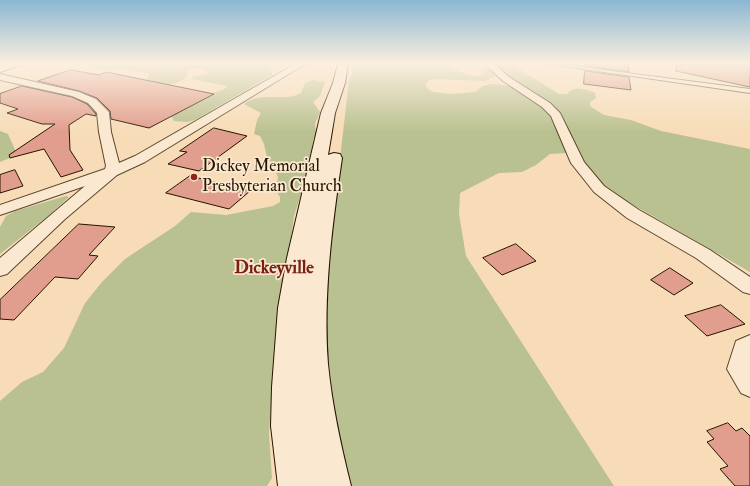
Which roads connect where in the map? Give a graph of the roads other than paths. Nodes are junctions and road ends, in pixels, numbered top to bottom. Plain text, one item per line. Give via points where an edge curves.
1 (43, 87) edge
2 (263, 87) edge
3 (337, 87) edge
4 (341, 87) edge
5 (517, 87) edge
6 (718, 87) edge
7 (750, 91) edge
8 (112, 172) junction
9 (0, 210) edge
10 (0, 269) edge
11 (750, 287) edge
12 (750, 345) edge
13 (750, 385) edge
14 (297, 486) edge
15 (332, 486) edge

1 - 8 street via 75,94 95,104 103,112
2 - 8 street via 140,159
3 - 14 main road via 328,113 298,258 291,308 288,426
4 - 15 main road via 341,116 316,274 313,312 318,409
5 - 11 street via 546,105 556,115 578,162 610,199 703,254
6 - 7 lane
8 - 9 street
8 - 10 street via 59,215
12 - 13 street via 744,348 739,369

